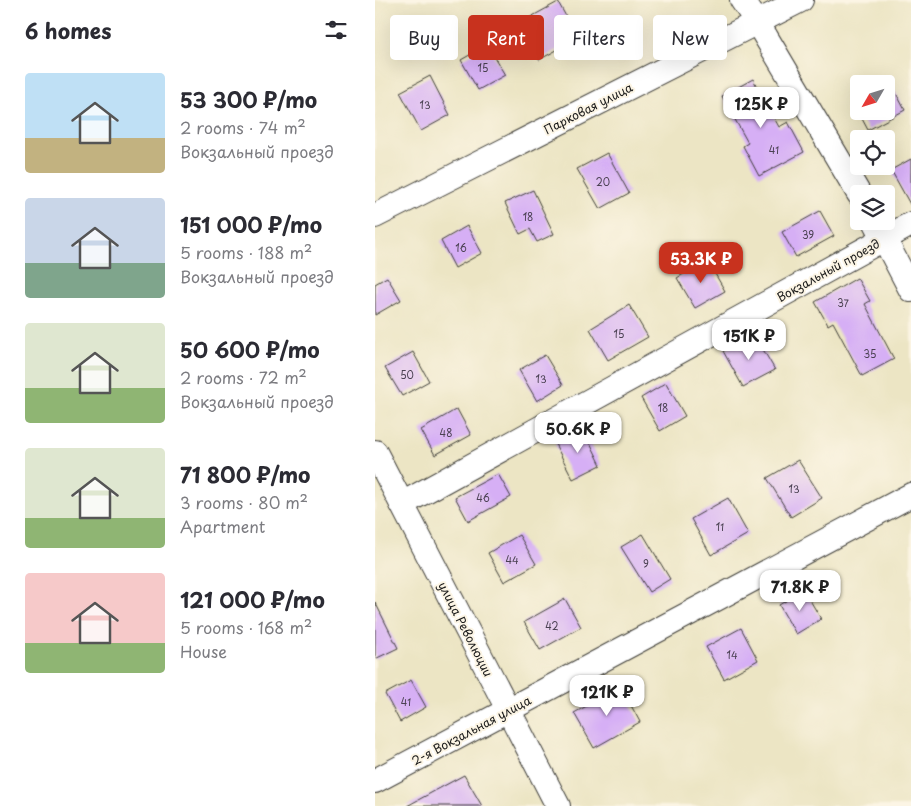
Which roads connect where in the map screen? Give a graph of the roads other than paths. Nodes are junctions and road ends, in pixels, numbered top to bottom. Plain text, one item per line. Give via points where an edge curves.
1 (742, 0) edge
2 (801, 0) edge
3 (757, 22) junction
4 (854, 185) edge
5 (375, 216) edge
6 (911, 224) edge
7 (895, 227) edge
8 (880, 230) edge
9 (911, 290) edge
10 (375, 452) edge
11 (911, 495) edge
12 (402, 504) junction
13 (508, 710) junction
14 (375, 782) edge
15 (558, 806) edge

1 - 3 street
2 - 3 street, Парковая улица
3 - 4 street
3 - 5 street, Парковая улица
6 - 7 street, Вокзальный проезд
8 - 9 street
8 - 12 street, Вокзальный проезд
10 - 12 street, улица Революции
11 - 13 street, 2-я Вокзальная улица
12 - 13 street, улица Революции
13 - 14 street, 2-я Вокзальная улица
13 - 15 street, улица Революции

